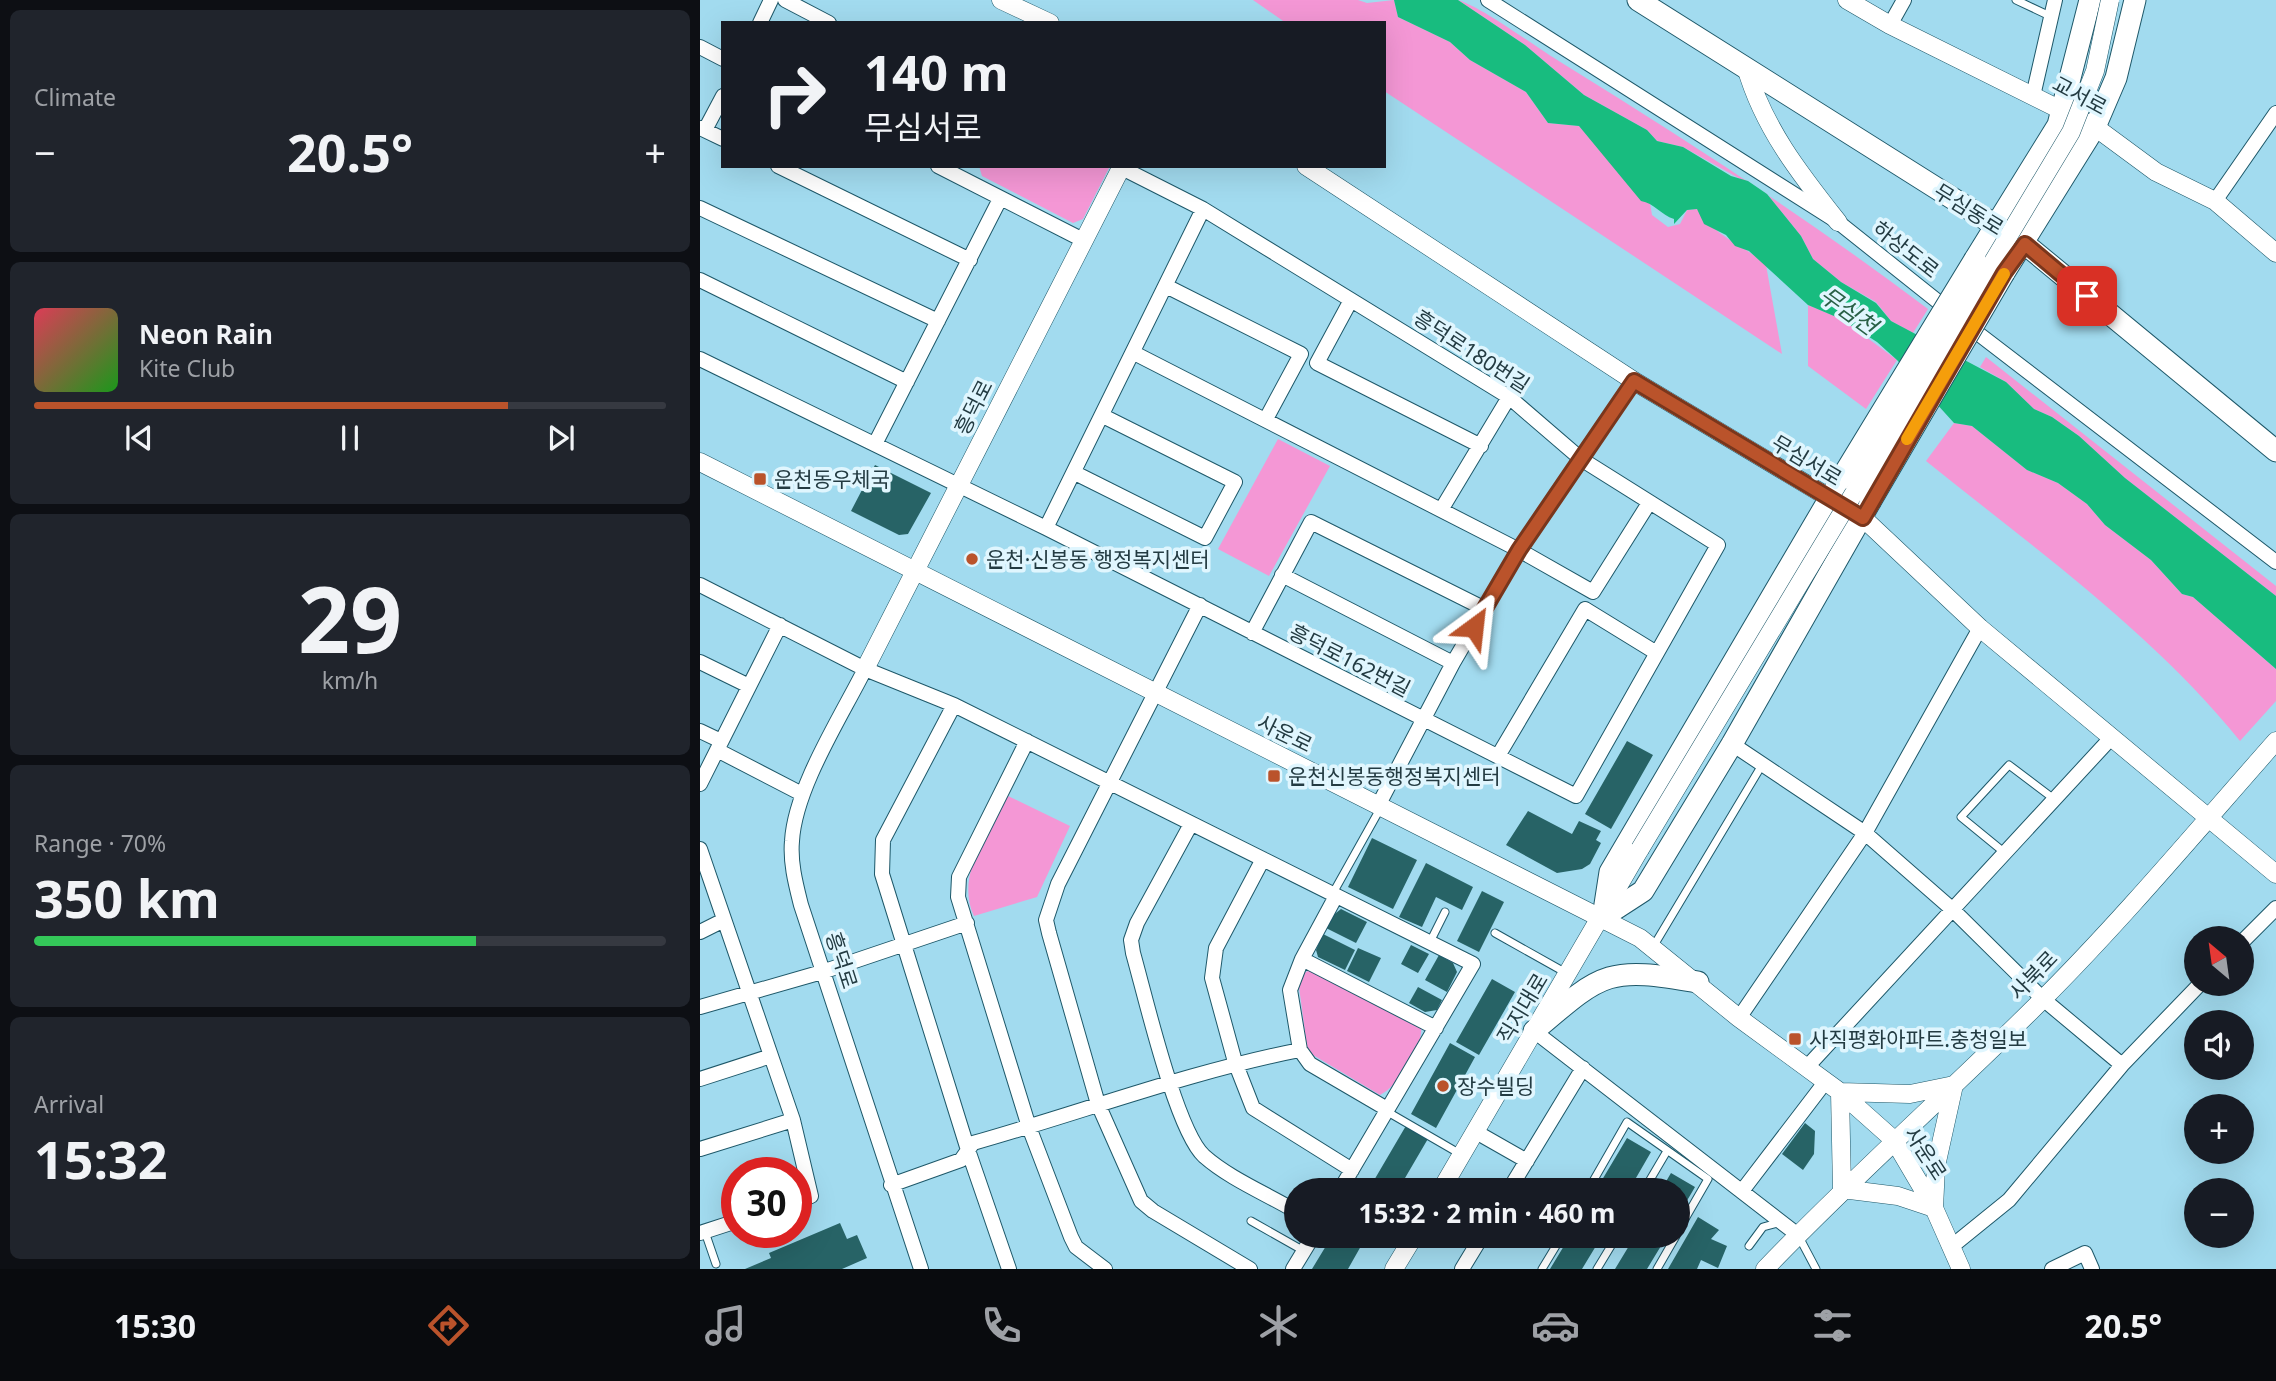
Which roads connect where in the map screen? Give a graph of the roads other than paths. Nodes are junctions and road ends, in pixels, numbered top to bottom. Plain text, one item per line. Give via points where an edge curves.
1 (771, 0) edge
2 (785, 0) edge
3 (1001, 0) edge
4 (1488, 0) edge
5 (1638, 0) edge
6 (1847, 0) edge
7 (1904, 0) edge
8 (2016, 0) edge
9 (2055, 0) edge
10 (2090, 0) edge
11 (2110, 0) edge
12 (2135, 0) edge
13 (2052, 17) junction
14 (761, 21) edge
15 (826, 21) edge
16 (1046, 21) edge
17 (1890, 25) junction
18 (700, 47) edge
19 (721, 58) edge
20 (1746, 67) junction
21 (2034, 96) junction
22 (721, 99) edge
23 (2063, 110) junction
24 (2276, 113) edge
25 (2095, 127) junction
26 (702, 129) edge
27 (721, 138) edge
28 (782, 168) edge
29 (947, 168) edge
30 (1121, 168) edge
31 (1124, 168) edge
32 (1309, 168) edge
33 (966, 172) edge
34 (1000, 199) junction
35 (2215, 201) junction
36 (700, 208) edge
37 (1203, 209) junction
38 (1838, 222) junction
39 (1993, 226) junction
40 (1083, 240) junction
41 (2025, 244) junction
42 (2276, 253) edge
43 (970, 260) junction
44 (700, 280) edge
45 (1166, 286) junction
46 (1351, 300) junction
47 (938, 321) junction
48 (1135, 353) junction
49 (700, 359) edge
50 (1634, 381) junction
51 (907, 382) junction
52 (1509, 397) junction
53 (1103, 416) junction
54 (1266, 419) junction
55 (875, 444) junction
56 (1481, 446) junction
57 (2276, 451) edge
58 (1581, 459) junction
59 (700, 462) edge
60 (1075, 473) junction
61 (960, 485) junction
62 (1827, 498) junction
63 (1649, 503) junction
64 (1441, 510) junction
65 (1866, 510) junction
66 (1046, 528) junction
67 (1519, 550) junction
68 (2276, 562) edge
69 (916, 570) junction
70 (1282, 575) junction
71 (700, 585) edge
72 (1200, 605) junction
73 (1485, 609) junction
74 (779, 625) junction
75 (1980, 628) junction
76 (1252, 633) junction
77 (1655, 652) junction
78 (700, 662) edge
79 (1453, 663) junction
80 (866, 668) junction
81 (749, 685) junction
82 (1154, 694) junction
83 (954, 705) junction
84 (1423, 721) junction
85 (700, 731) edge
86 (2111, 738) junction
87 (1027, 741) junction
88 (2276, 741) edge
89 (1732, 744) junction
90 (719, 746) junction
91 (1497, 756) junction
92 (1762, 765) junction
93 (1110, 783) junction
94 (700, 784) edge
95 (802, 794) junction
96 (2055, 800) junction
97 (1380, 805) junction
98 (2209, 820) junction
99 (1191, 824) junction
100 (1865, 833) junction
101 (700, 849) edge
102 (2005, 853) junction
103 (1263, 859) junction
104 (2276, 874) edge
105 (1334, 895) junction
106 (2276, 908) edge
107 (1953, 910) junction
108 (1445, 912) dead end
109 (1603, 916) junction
110 (724, 920) junction
111 (967, 923) junction
112 (2254, 930) edge
113 (700, 932) edge
114 (1495, 933) dead end
115 (1430, 943) junction
116 (903, 946) junction
117 (1653, 947) junction
118 (1302, 959) junction
119 (822, 972) junction
120 (1568, 974) junction
121 (1698, 982) junction
122 (749, 992) junction
123 (2188, 996) edge
124 (2043, 999) junction
125 (700, 1007) edge
126 (1739, 1018) junction
127 (1436, 1028) junction
128 (1534, 1031) junction
129 (1300, 1050) junction
130 (771, 1056) junction
131 (1235, 1062) junction
132 (2122, 1065) junction
133 (1807, 1067) junction
134 (1583, 1068) junction
135 (700, 1079) edge
136 (1169, 1081) junction
137 (1954, 1085) junction
138 (1833, 1086) junction
139 (1098, 1104) junction
140 (1387, 1110) junction
141 (793, 1120) junction
142 (1029, 1127) junction
143 (1476, 1132) junction
144 (1894, 1140) junction
145 (700, 1149) edge
146 (968, 1150) junction
147 (1667, 1151) junction
148 (1462, 1155) junction
149 (802, 1157) edge
150 (1527, 1161) junction
151 (1352, 1170) junction
152 (1347, 1178) edge
153 (1448, 1178) edge
154 (1516, 1178) edge
155 (1595, 1178) edge
156 (1651, 1178) edge
157 (891, 1185) junction
158 (1842, 1189) junction
159 (1742, 1191) junction
160 (1284, 1204) edge
161 (1934, 1208) junction
162 (1690, 1210) edge
163 (1251, 1221) dead end
164 (1782, 1222) junction
165 (721, 1226) edge
166 (702, 1232) edge
167 (1798, 1234) junction
168 (1749, 1247) dead end
169 (1951, 1247) junction
170 (1306, 1248) edge
171 (1407, 1248) edge
172 (1475, 1248) edge
173 (1555, 1248) edge
174 (1610, 1248) edge
175 (1669, 1248) edge
176 (1304, 1251) junction
177 (716, 1264) dead end
178 (921, 1269) edge
179 (1009, 1269) edge
180 (1104, 1269) edge
181 (1250, 1269) edge
182 (1293, 1269) edge
183 (1394, 1269) edge
184 (1462, 1269) edge
185 (1542, 1269) edge
186 (1597, 1269) edge
187 (1657, 1269) edge
188 (1765, 1269) edge
189 (1816, 1269) edge
190 (1961, 1269) edge
191 (2052, 1269) edge
192 (2092, 1269) edge

1 - 14 street
2 - 15 street
3 - 16 street
4 - 38 street, 하상도로
5 - 20 main road, 무심동로
6 - 17 street, 교서로
7 - 17 street
8 - 13 lane
9 - 13 street
10 - 23 main road
11 - 109 street, 직지대로, bridge via 2095,71 2071,132
12 - 25 main road via 2116,78
13 - 21 street
17 - 21 street, 교서로
18 - 19 street
20 - 38 street via 1767,122 1797,171
20 - 39 main road, 무심동로
21 - 23 street, 교서로
22 - 26 street
23 - 25 street, 교서로
23 - 39 main road via 2059,125
24 - 35 street
25 - 35 street, 교서로 via 2156,172
25 - 41 main road
26 - 27 street
28 - 43 street
29 - 33 street
30 - 40 street, 흥덕로
31 - 37 street, 흥덕로180번길
32 - 50 street, 무심서로
33 - 34 street
34 - 40 street
34 - 43 street
35 - 42 street, 교서로
36 - 47 street
37 - 45 street
37 - 46 street, 흥덕로180번길
38 - 68 street, 하상도로 via 2076,412
39 - 41 main road, 무심동로
39 - 62 main road, bridge
40 - 61 street, 흥덕로
41 - 57 main road, 무심동로
41 - 65 main road, bridge
43 - 47 street
44 - 51 street
45 - 48 street
45 - 54 street via 1301,354
46 - 52 street, 흥덕로180번길
46 - 56 street via 1317,363
47 - 51 street
48 - 53 street
48 - 54 street
49 - 55 street, 흥덕로162번길
50 - 58 street
50 - 62 street, 무심서로
51 - 55 street
52 - 56 street
52 - 58 street, 흥덕로180번길
53 - 60 street
53 - 60 street via 1235,482 1205,538
54 - 64 street
55 - 61 street, 흥덕로162번길
56 - 64 street
58 - 63 street, 흥덕로180번길
58 - 67 street
59 - 69 street, 사운로
60 - 66 street
61 - 66 street, 흥덕로162번길
61 - 69 street, 흥덕로
62 - 65 street, 무심서로
62 - 109 main road via 1610,872
63 - 67 street via 1593,592
63 - 77 street, 흥덕로180번길 via 1718,545
64 - 67 street
65 - 75 street, 무심서로
65 - 89 main road
66 - 72 street, 흥덕로162번길
67 - 73 street
69 - 80 street, 흥덕로
69 - 82 street, 사운로
70 - 73 street via 1311,522
70 - 76 street
70 - 79 street
71 - 74 street
72 - 76 street, 흥덕로162번길
72 - 82 street
73 - 79 street
74 - 80 street
74 - 81 street
75 - 86 street, 무심서로
75 - 100 street
76 - 84 street, 흥덕로162번길
77 - 91 street, 흥덕로162번길 via 1576,796
77 - 91 street via 1585,608
78 - 81 street
79 - 84 street
80 - 83 street
80 - 95 street, 흥덕로
81 - 90 street
82 - 93 street
82 - 97 street, 사운로
83 - 87 street
83 - 116 street via 883,840 882,874
84 - 91 street, 흥덕로162번길
84 - 97 street
85 - 90 street
86 - 96 street
86 - 98 street, 무심서로
87 - 93 street
87 - 111 street via 959,877 958,897
88 - 98 street, 사북로
89 - 92 street
89 - 109 main road via 1643,891
90 - 94 street
90 - 95 street
92 - 100 street
92 - 117 lane
93 - 99 street
93 - 139 street via 1058,884 1046,920
95 - 119 street, 흥덕로 via 792,842 794,876
96 - 102 street
96 - 102 lane via 2009,765 1961,817
97 - 105 lane
97 - 109 street, 사운로
98 - 104 street, 무심서로
98 - 124 street, 사북로
99 - 103 street
99 - 136 street via 1131,940
100 - 107 street
100 - 126 street
101 - 110 street
102 - 107 street
103 - 105 street
103 - 131 street via 1212,962 1212,978
105 - 115 street
105 - 118 street
106 - 112 street
107 - 124 street
107 - 133 street
108 - 115 lane
109 - 117 street, 사운로
109 - 120 street, 직지대로
110 - 113 street
110 - 122 street
111 - 116 street
111 - 142 street
114 - 120 lane
115 - 127 street via 1473,964
116 - 119 street
116 - 146 street
117 - 121 street, 사운로
118 - 127 street
118 - 129 street via 1290,990
119 - 122 street
119 - 157 street, 흥덕로
120 - 128 street, 직지대로
121 - 126 street, 사운로
121 - 128 main road via 1644,973 1608,976 1591,984
122 - 125 street
122 - 130 street
123 - 132 street
124 - 132 street
124 - 137 street, 사북로
126 - 133 street, 사운로
127 - 140 street
128 - 134 street
128 - 143 street, 직지대로
129 - 131 street
129 - 140 street via 1310,1064
130 - 135 street
130 - 141 street
131 - 136 street
131 - 151 street via 1253,1108
132 - 169 street via 2009,1200
133 - 138 street, 사운로
134 - 150 street
134 - 159 street
136 - 139 street
136 - 160 street via 1203,1155
137 - 138 street via 1910,1094
137 - 144 street, 사북로
137 - 161 street via 1936,1166
138 - 144 street, 사운로
138 - 158 street
138 - 159 street
139 - 142 street
139 - 181 street via 1141,1201
140 - 148 lane
140 - 151 street
141 - 145 street
141 - 149 street
142 - 146 street via 973,1143
142 - 180 street via 1076,1247
143 - 148 street, 직지대로
143 - 150 street
144 - 158 street, 사북로
144 - 161 street, 사운로
146 - 157 street via 961,1160
146 - 179 street
147 - 155 lane via 1627,1122
147 - 156 lane
147 - 162 lane via 1707,1179
148 - 153 street, 직지대로
150 - 154 street
151 - 152 street
157 - 178 street, 흥덕로
158 - 161 street via 1898,1196
158 - 167 street, 사북로
159 - 164 street
161 - 169 street, 사운로
163 - 176 lane
164 - 167 street
164 - 168 lane via 1763,1227
165 - 166 street
166 - 177 lane
167 - 188 street, 사북로
167 - 189 lane
169 - 190 street, 사운로
170 - 176 street
171 - 183 street
172 - 184 street
173 - 185 lane
174 - 186 lane
175 - 187 lane
176 - 182 street
191 - 192 street via 2085,1253

